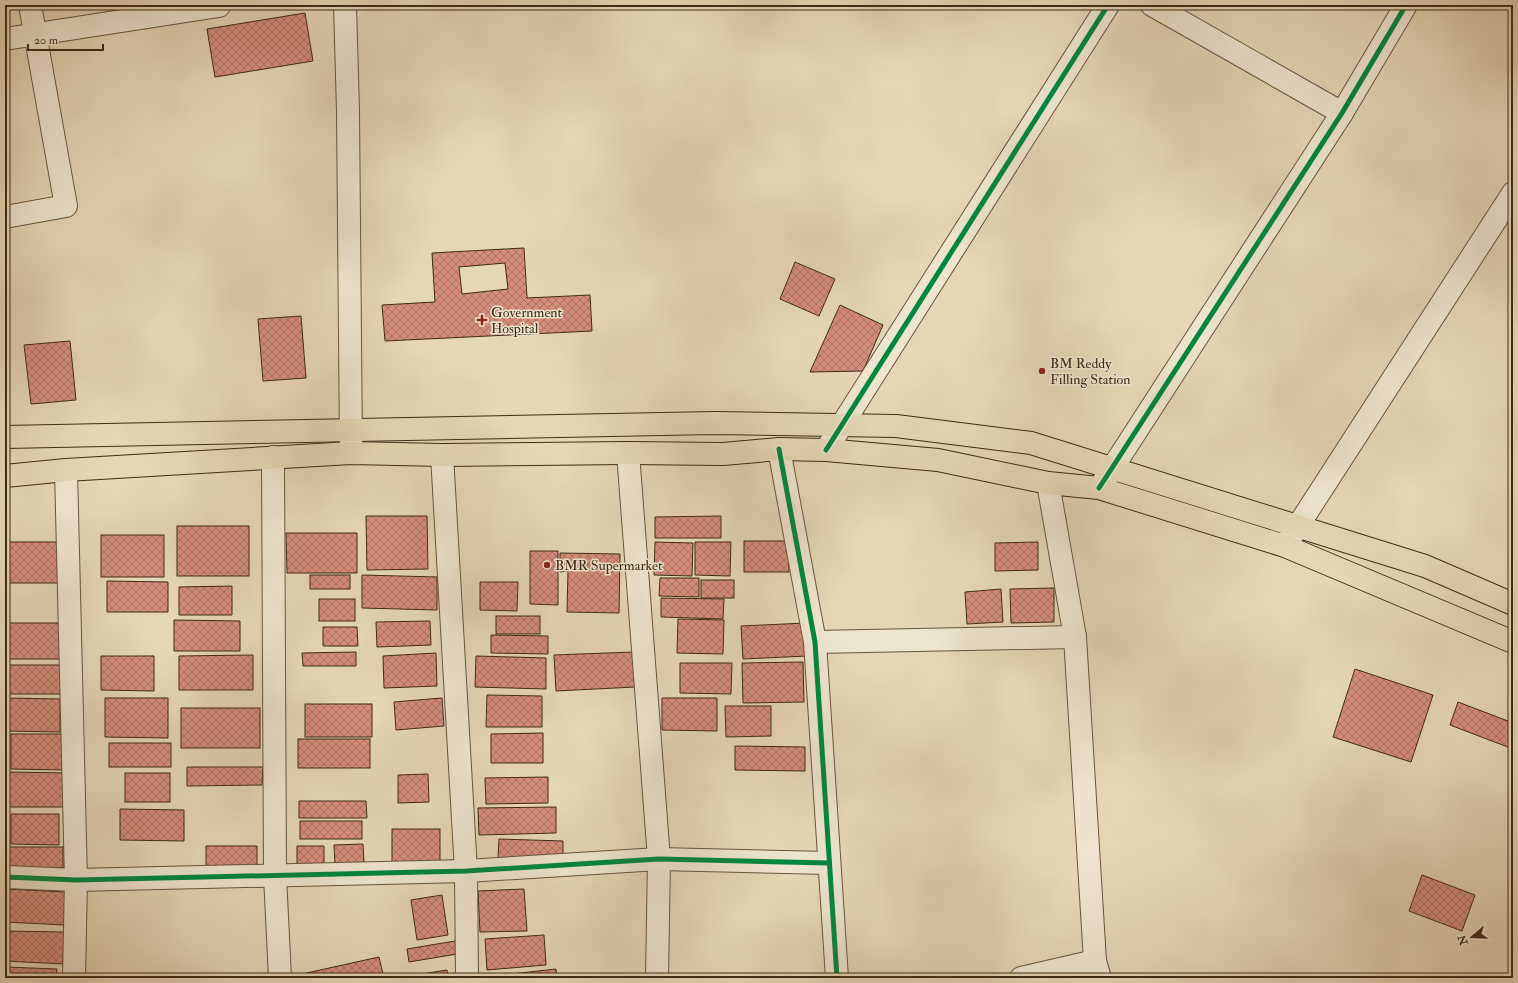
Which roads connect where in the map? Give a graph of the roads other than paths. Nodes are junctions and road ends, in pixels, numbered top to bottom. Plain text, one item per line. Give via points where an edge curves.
1 (30, 5) edge
2 (345, 5) edge
3 (1108, 5) edge
4 (1152, 5) edge
5 (1406, 5) edge
6 (219, 6) edge
7 (35, 33) junction
8 (5, 38) edge
9 (1342, 113) junction
10 (1513, 193) edge
11 (5, 217) edge
12 (842, 425) junction
13 (351, 430) junction
14 (5, 437) edge
15 (779, 449) junction
16 (826, 450) junction
17 (351, 453) junction
18 (628, 453) junction
19 (442, 456) junction
20 (273, 457) junction
21 (1112, 468) junction
22 (66, 470) junction
23 (5, 476) edge
24 (1048, 483) junction
25 (1099, 488) junction
26 (1297, 526) junction
27 (1284, 546) junction
28 (1513, 604) edge
29 (1075, 637) junction
30 (815, 642) junction
31 (1513, 642) edge
32 (659, 859) junction
33 (829, 863) junction
34 (466, 871) junction
35 (275, 876) junction
36 (5, 877) edge
37 (76, 880) junction
38 (1098, 970) edge
39 (74, 978) edge
40 (280, 978) edge
41 (467, 978) edge
42 (657, 978) edge
43 (837, 978) edge
44 (1021, 978) edge

1 - 7 street
2 - 13 street
3 - 12 street
4 - 9 street
5 - 9 street
6 - 7 street
7 - 8 street
7 - 11 street via 66,206
9 - 21 street
10 - 26 street
12 - 13 main road via 714,423
12 - 16 street
12 - 21 main road via 896,426 1031,443
13 - 14 main road
13 - 17 street
15 - 16 main road
15 - 18 main road via 723,454
15 - 30 street
16 - 24 main road via 938,460
17 - 19 main road
17 - 20 main road
18 - 19 main road
18 - 32 street
19 - 34 street
20 - 22 main road
20 - 35 street
21 - 25 street
21 - 26 main road
22 - 23 main road
22 - 37 street
24 - 25 main road
24 - 29 street
25 - 27 main road
26 - 27 street
26 - 28 main road via 1425,566
27 - 31 main road
29 - 30 street
29 - 38 street
30 - 33 street
32 - 33 street
32 - 34 street
32 - 42 street
33 - 43 street
34 - 35 street
34 - 41 street
35 - 37 street
35 - 40 street
36 - 37 street
37 - 39 street
38 - 44 street

